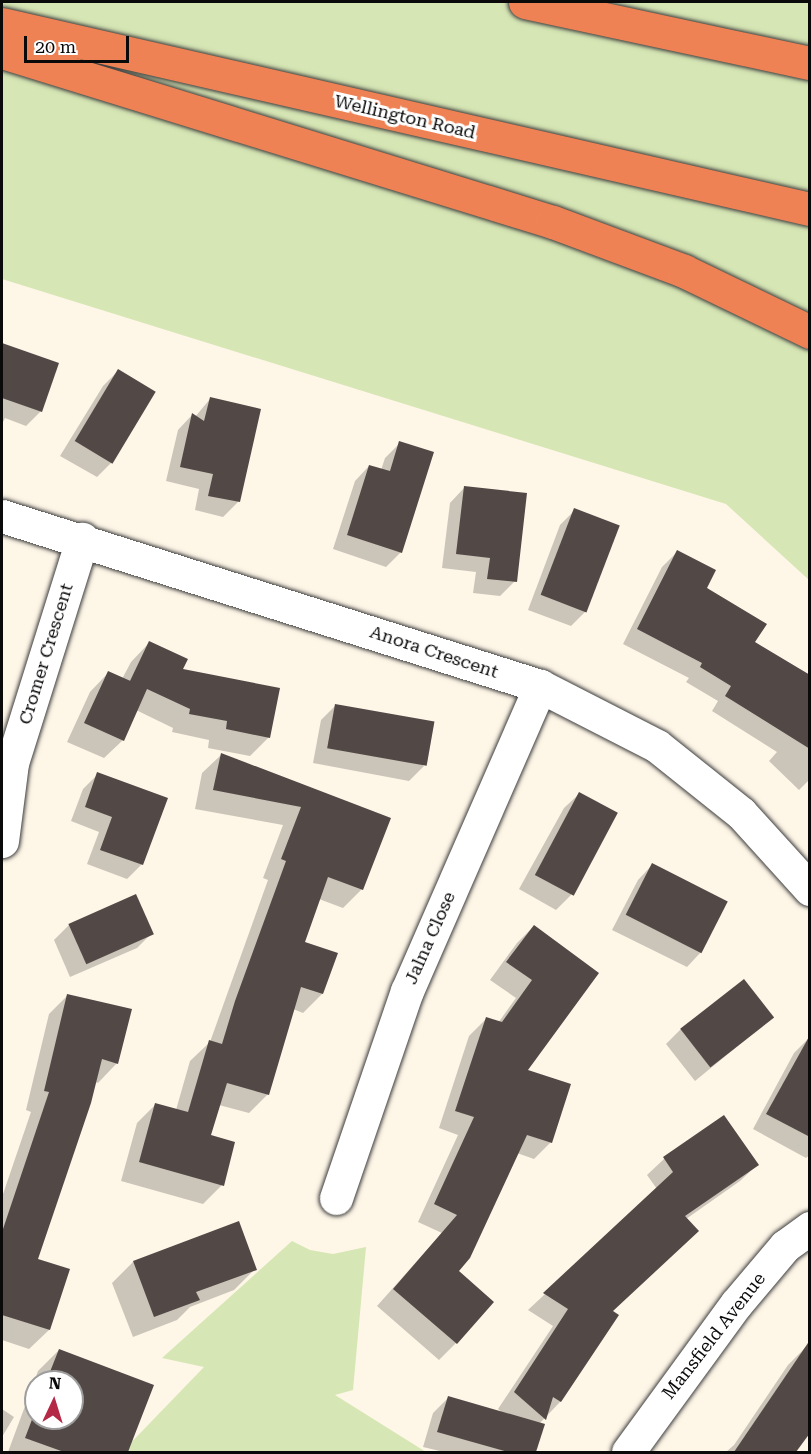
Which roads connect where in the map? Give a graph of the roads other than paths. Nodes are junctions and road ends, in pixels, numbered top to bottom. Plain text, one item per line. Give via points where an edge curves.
1 (525, 2) edge
2 (2, 24) edge
3 (2, 52) edge
4 (798, 60) edge
5 (810, 209) edge
6 (810, 332) edge
7 (2, 516) edge
8 (82, 539) junction
9 (540, 686) junction
10 (2, 841) edge
11 (810, 889) edge
12 (336, 1197) dead end
13 (810, 1228) edge
14 (628, 1452) edge

1 - 4 highway
2 - 5 highway, Wellington Road
3 - 6 highway via 554,222 684,271
7 - 8 street, Anora Crescent
8 - 9 street, Anora Crescent
8 - 10 street, Cromer Crescent via 12,763
9 - 11 street, Anora Crescent via 657,746 741,813
9 - 12 street, Jalna Close via 407,991
13 - 14 street, Mansfield Avenue via 785,1246 736,1304

